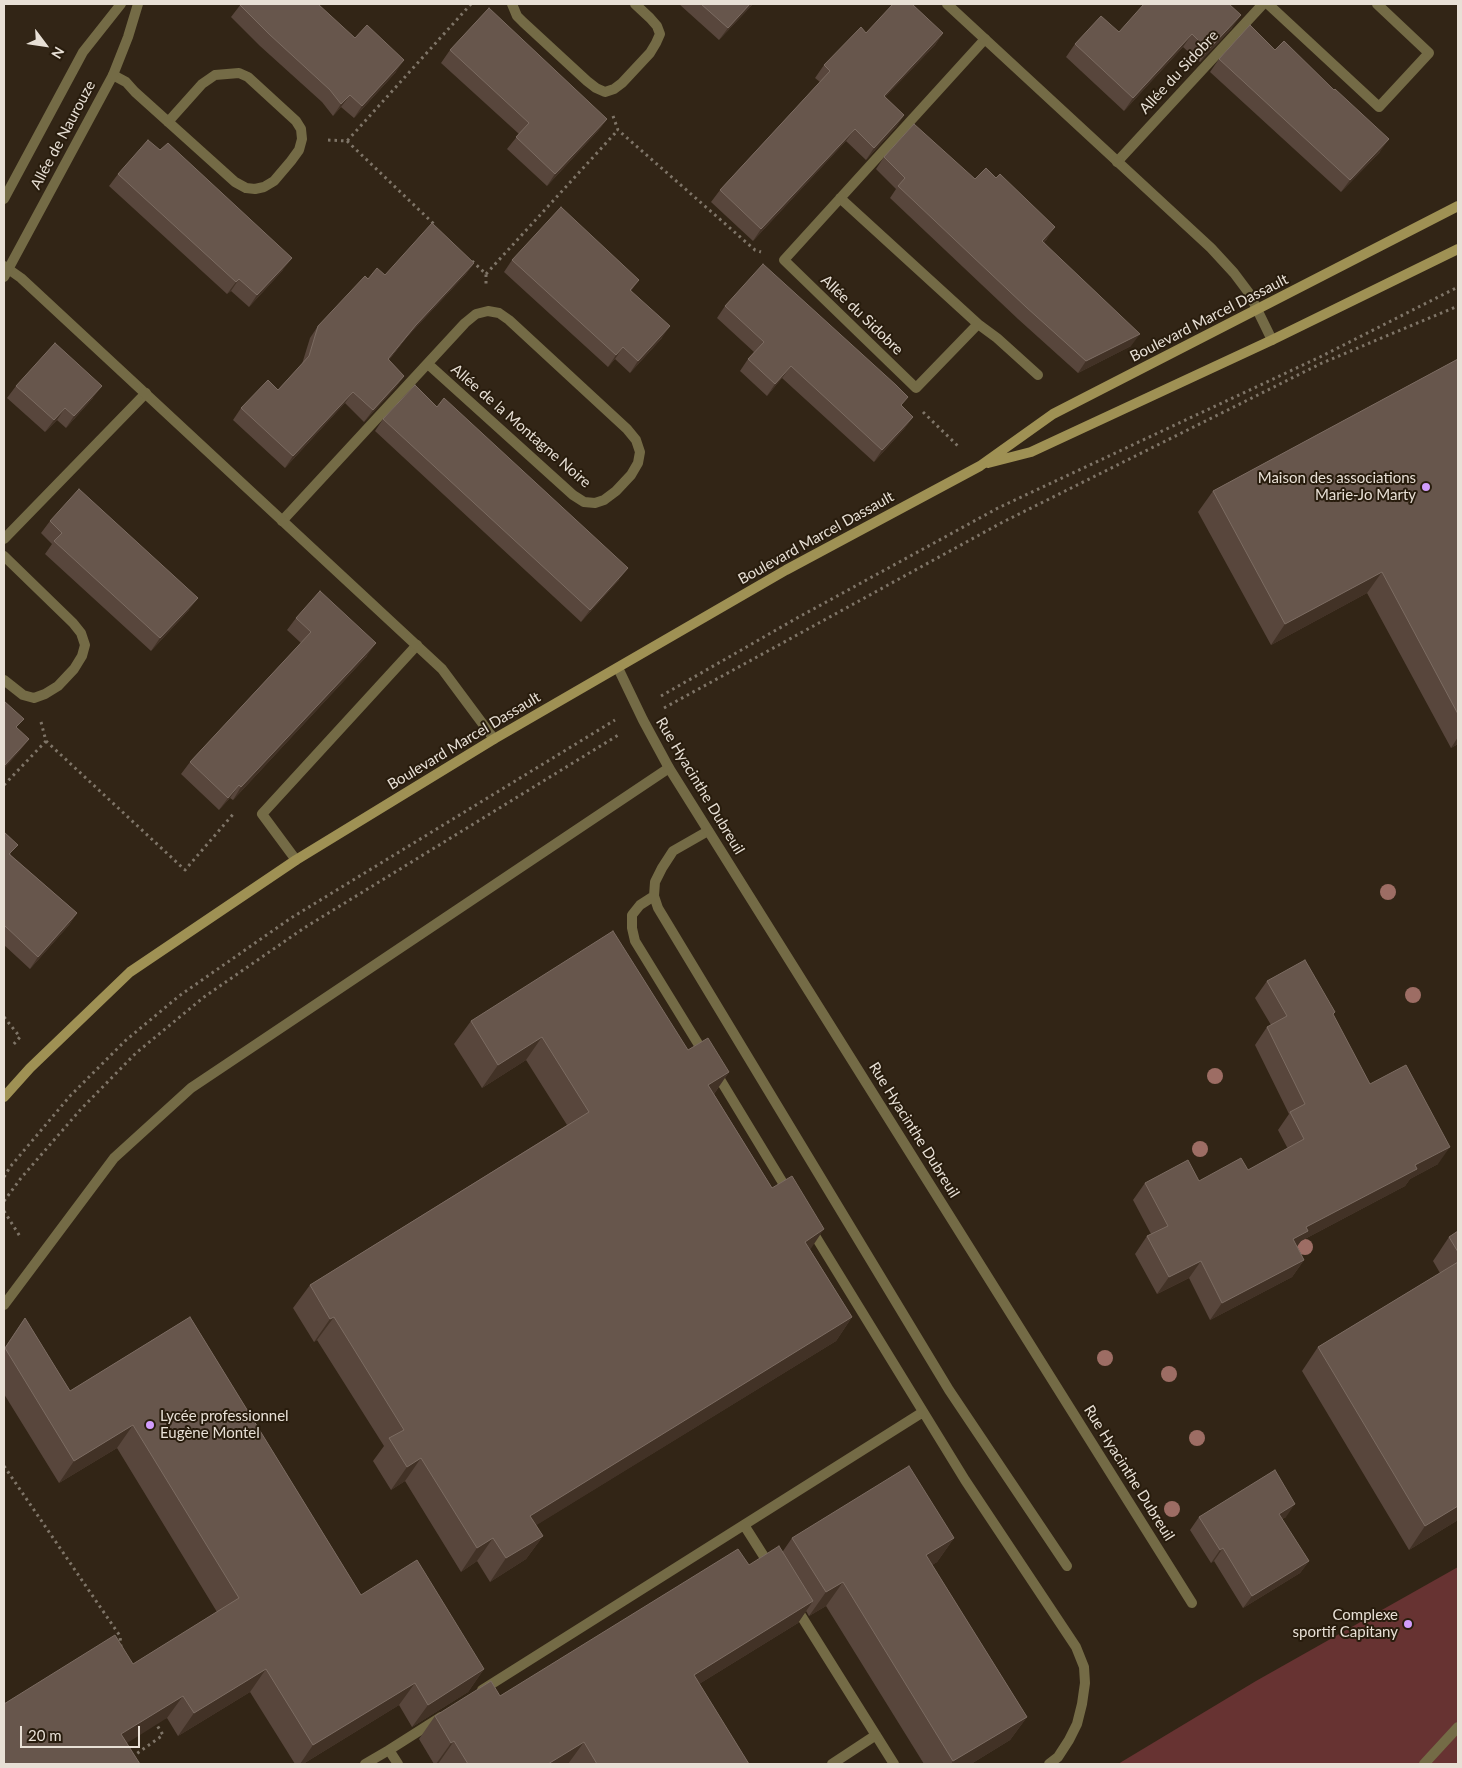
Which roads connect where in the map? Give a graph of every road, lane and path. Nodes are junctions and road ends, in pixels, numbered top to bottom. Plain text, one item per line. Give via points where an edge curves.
1 (121, 4) edge
2 (138, 4) edge
3 (471, 4) edge
4 (512, 4) edge
5 (635, 4) edge
6 (947, 4) edge
7 (1263, 4) edge
8 (1268, 4) edge
9 (1377, 4) edge
10 (985, 39) junction
11 (113, 75) junction
12 (604, 92) junction
13 (168, 122) junction
14 (618, 130) junction
15 (302, 138) junction
16 (347, 141) junction
17 (1117, 162) junction
18 (840, 198) junction
19 (4, 199) edge
20 (1458, 206) edge
21 (437, 227) edge
22 (1458, 249) edge
23 (784, 260) junction
24 (472, 261) edge
25 (5, 271) edge
26 (486, 274) junction
27 (1458, 288) edge
28 (1458, 306) edge
29 (1258, 310) junction
30 (488, 311) junction
31 (978, 324) junction
32 (1272, 340) junction
33 (428, 364) junction
34 (1038, 375) dead end
35 (916, 388) junction
36 (146, 393) junction
37 (980, 466) junction
38 (282, 520) junction
39 (4, 539) edge
40 (4, 556) edge
41 (417, 645) junction
42 (618, 668) junction
43 (4, 680) edge
44 (668, 693) dead end
45 (34, 698) junction
46 (643, 720) junction
47 (603, 726) dead end
48 (494, 739) junction
49 (46, 741) junction
50 (669, 768) junction
51 (4, 786) edge
52 (262, 814) junction
53 (708, 831) junction
54 (296, 860) junction
55 (654, 896) junction
56 (4, 1018) edge
57 (9, 1048) dead end
58 (4, 1097) edge
59 (4, 1177) edge
60 (4, 1201) edge
61 (795, 1202) edge
62 (805, 1218) edge
63 (4, 1305) edge
64 (923, 1412) junction
65 (4, 1466) edge
66 (744, 1525) junction
67 (1067, 1566) dead end
68 (775, 1575) edge
69 (791, 1601) edge
70 (1192, 1603) dead end
71 (122, 1654) edge
72 (471, 1698) edge
73 (446, 1713) edge
74 (154, 1720) edge
75 (1458, 1727) edge
76 (876, 1735) junction
77 (389, 1750) junction
78 (132, 1764) edge
79 (365, 1764) edge
80 (398, 1764) edge
81 (832, 1764) edge
82 (894, 1764) edge
83 (1049, 1764) edge
84 (1424, 1764) edge

1 - 19 street, Allée de Naurouze via 83,52
2 - 11 street, Allée de Naurouze
3 - 16 path
4 - 12 street via 523,22 588,82
5 - 12 street via 657,26 660,34 650,53 622,83
6 - 10 street
7 - 17 street, Allée du Sidobre
8 - 9 street via 1379,107 1429,53
10 - 17 street
10 - 18 street
11 - 13 street via 126,82
11 - 25 street, Allée de Naurouze
12 - 14 path
13 - 15 street via 202,84 215,75 239,73 248,77 296,122
13 - 15 street via 235,182 246,188 264,187 274,180 291,162
14 - 23 path via 755,250
14 - 26 path
15 - 16 path
16 - 21 path
17 - 29 street via 1212,248 1249,293
18 - 23 street
18 - 31 street
20 - 29 main road, Boulevard Marcel Dassault
22 - 32 main road, Boulevard Marcel Dassault
23 - 35 street, Allée du Sidobre
24 - 26 path
25 - 36 street via 21,278
26 - 30 path
27 - 44 path via 1320,357 998,508
28 - 46 path via 1322,362 1001,523
29 - 32 street
29 - 37 main road, Boulevard Marcel Dassault via 1052,414
30 - 33 street, Allée de la Montagne Noire via 476,314 465,323
30 - 33 street, Allée de la Montagne Noire via 509,320 636,440 640,452 638,463 616,491 595,503 584,502 573,495
31 - 34 street
31 - 35 street
32 - 37 main road, Boulevard Marcel Dassault via 1031,452
33 - 38 street, Allée de la Montagne Noire
35 - 37 path via 924,414
36 - 38 street
36 - 39 street
37 - 42 main road, Boulevard Marcel Dassault via 786,570
38 - 41 street
40 - 45 street via 73,623 85,645 74,669 58,686
41 - 48 street via 442,669
41 - 52 street
42 - 46 street, Rue Hyacinthe Dubreuil
42 - 48 main road, Boulevard Marcel Dassault
43 - 45 street via 23,695
45 - 49 path
46 - 50 street, Rue Hyacinthe Dubreuil
46 - 60 path via 304,928 204,997 136,1052 81,1109
47 - 59 path via 291,918 179,996 125,1041 70,1096
48 - 54 main road, Boulevard Marcel Dassault
49 - 51 path
49 - 52 path via 185,870 234,812
50 - 53 street, Rue Hyacinthe Dubreuil
50 - 63 street via 192,1088 114,1158
52 - 54 street
53 - 55 street via 673,851 655,882
53 - 70 street, Rue Hyacinthe Dubreuil
54 - 58 main road, Boulevard Marcel Dassault via 130,972
55 - 61 street via 632,915 635,941
55 - 67 street via 658,908 949,1390
56 - 57 path via 20,1037
62 - 64 street
64 - 66 street
64 - 83 street via 1076,1646 1084,1667 1085,1683 1077,1724 1058,1757
65 - 71 path via 120,1636
66 - 68 street
66 - 72 street
69 - 76 street
73 - 77 street
74 - 78 path via 164,1736 129,1759
75 - 84 street
76 - 81 street
76 - 82 street
77 - 79 street
77 - 80 street

